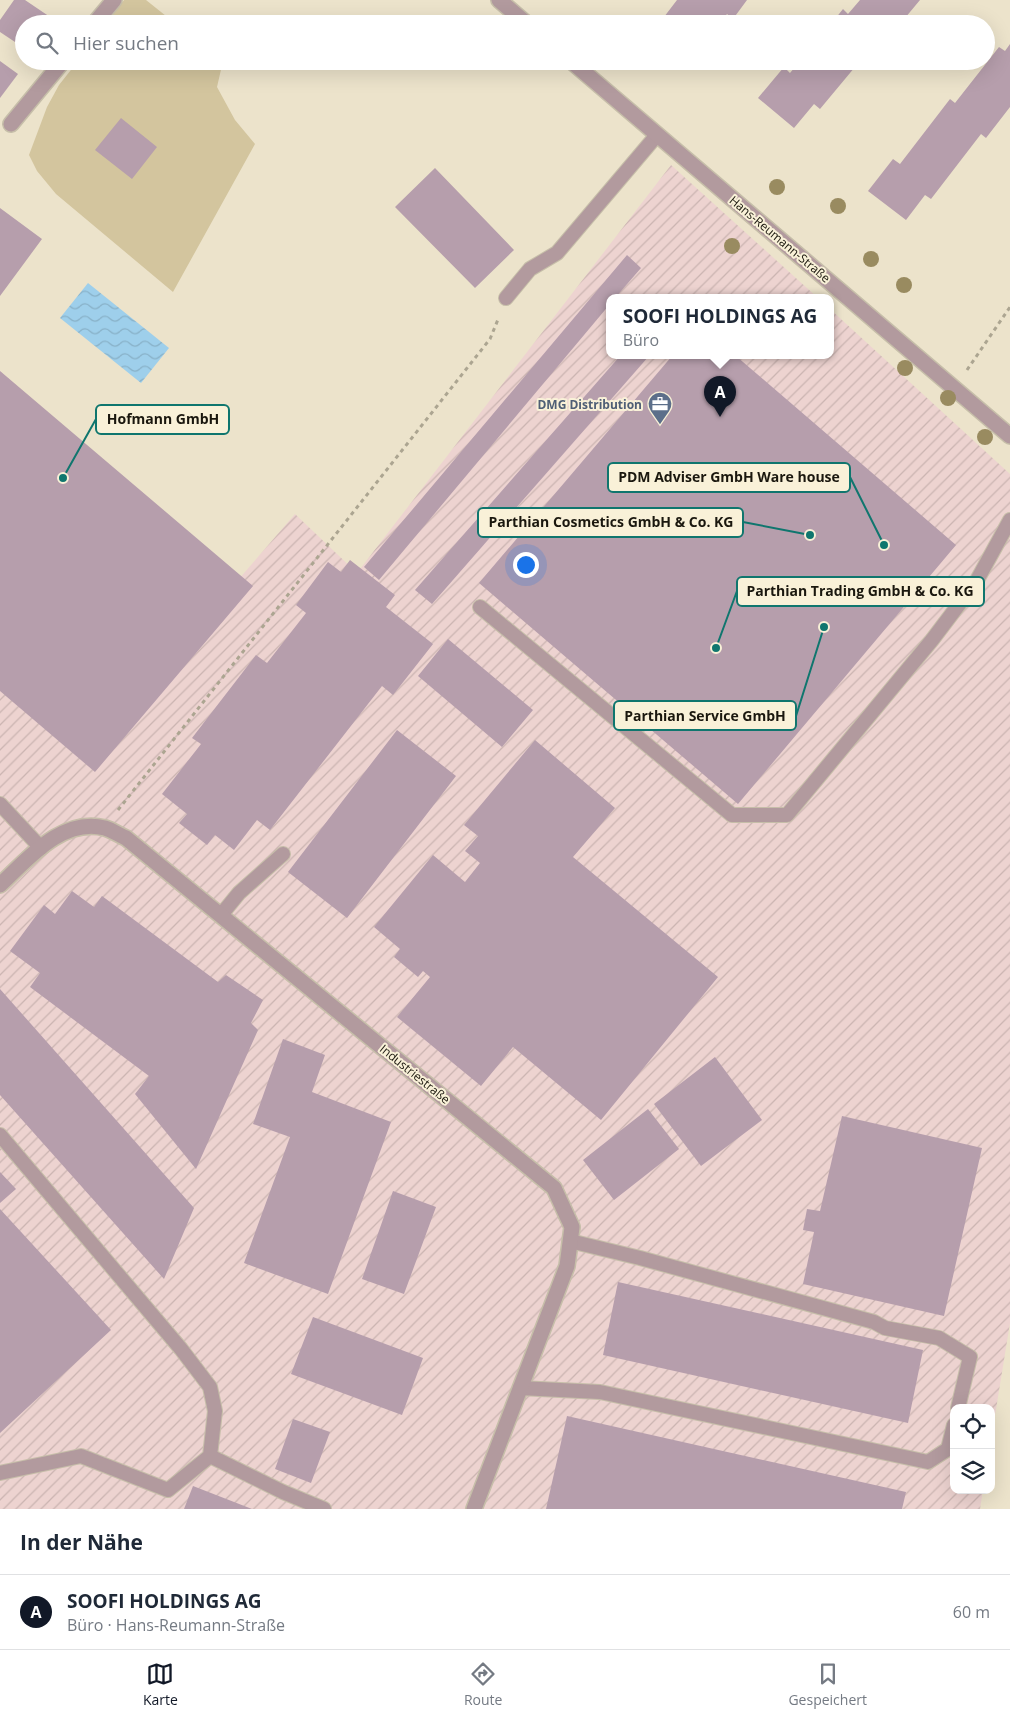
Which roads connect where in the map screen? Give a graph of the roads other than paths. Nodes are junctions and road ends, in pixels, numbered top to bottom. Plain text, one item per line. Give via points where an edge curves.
1 (114, 0) edge
2 (500, 0) edge
3 (102, 15) edge
4 (518, 15) edge
5 (56, 70) edge
6 (582, 70) edge
7 (11, 124) dead end
8 (658, 135) junction
9 (506, 298) road end
10 (1010, 436) edge
11 (1010, 520) edge
12 (480, 608) dead end
13 (0, 804) edge
14 (41, 848) junction
15 (283, 854) dead end
16 (0, 885) edge
17 (221, 915) junction
18 (0, 1135) edge
19 (570, 1241) junction
20 (520, 1388) junction
21 (959, 1404) edge
22 (950, 1441) edge
23 (210, 1456) junction
24 (0, 1473) edge
25 (324, 1509) edge
26 (474, 1509) edge

1 - 3 street
2 - 4 street
5 - 7 street
6 - 8 street, Hans-Reumann-Straße
8 - 9 lane via 557,253 530,269
8 - 10 street, Hans-Reumann-Straße
11 - 12 lane via 976,582 787,815 732,815
13 - 14 lane
14 - 16 street, Industriestraße
14 - 17 street, Industriestraße via 77,827 104,828 126,838
15 - 17 lane via 239,893
17 - 19 street, Industriestraße via 554,1188 572,1227
18 - 23 lane via 210,1387 215,1411
19 - 20 street, Industriestraße via 567,1266
19 - 21 lane via 874,1322 885,1328 939,1338 970,1357
20 - 22 lane via 600,1392 928,1462 948,1449
20 - 26 street, Industriestraße
23 - 24 lane via 168,1490 81,1456
23 - 25 lane

